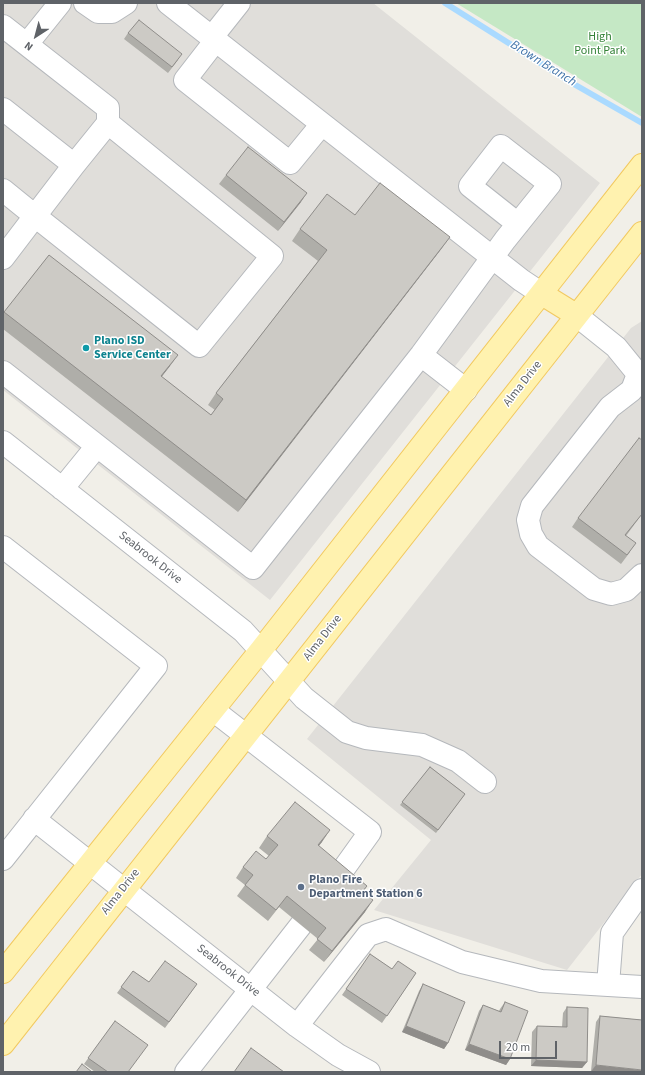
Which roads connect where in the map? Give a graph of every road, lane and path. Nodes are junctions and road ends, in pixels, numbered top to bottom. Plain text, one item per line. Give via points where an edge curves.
1 (60, 3) edge
2 (85, 3) edge
3 (126, 3) edge
4 (168, 3) edge
5 (239, 3) edge
6 (3, 26) edge
7 (214, 38) junction
8 (27, 44) junction
9 (3, 109) edge
10 (108, 123) junction
11 (322, 124) junction
12 (74, 165) junction
13 (642, 165) edge
14 (3, 190) edge
15 (35, 216) junction
16 (518, 224) dead end
17 (642, 233) edge
18 (3, 258) edge
19 (493, 258) junction
20 (542, 294) junction
21 (576, 315) junction
22 (421, 355) junction
23 (3, 372) edge
24 (638, 383) edge
25 (466, 390) junction
26 (3, 442) edge
27 (97, 446) junction
28 (62, 489) junction
29 (3, 547) edge
30 (642, 575) edge
31 (260, 650) junction
32 (289, 681) junction
33 (213, 710) junction
34 (246, 735) junction
35 (485, 782) dead end
36 (34, 819) junction
37 (3, 858) edge
38 (91, 864) junction
39 (337, 878) edge
40 (123, 889) junction
41 (642, 890) edge
42 (301, 925) edge
43 (3, 972) edge
44 (608, 985) junction
45 (642, 988) edge
46 (251, 990) junction
47 (297, 1026) junction
48 (3, 1044) edge
49 (186, 1072) edge
50 (369, 1072) edge

1 - 8 street
2 - 3 street via 98,12 112,12
4 - 7 street
5 - 7 street
6 - 8 street
7 - 11 street
7 - 11 street via 185,80 290,163
8 - 10 street via 108,108
9 - 12 street
10 - 12 street
10 - 15 street via 272,256 199,346
11 - 19 street
12 - 15 street
13 - 20 main road
14 - 15 street
15 - 18 street
16 - 19 street
17 - 21 main road, Alma Drive
19 - 20 street
19 - 22 street
20 - 21 main road
20 - 25 main road
21 - 24 street via 616,347
21 - 32 main road, Alma Drive
22 - 25 street
22 - 27 street via 253,568
23 - 27 street
24 - 30 street via 605,414 532,506 528,520 531,534 538,546 594,589 611,594 626,590
25 - 31 main road
26 - 28 street, Seabrook Drive
27 - 28 street
28 - 31 street, Seabrook Drive via 229,620
29 - 36 street via 156,666
31 - 32 street, Seabrook Drive
31 - 33 main road
32 - 34 main road, Alma Drive
32 - 35 street, Seabrook Drive via 304,698 347,732 366,738 422,745 458,761
33 - 34 street
33 - 38 main road
34 - 39 street via 370,832
34 - 40 main road, Alma Drive
36 - 37 street
36 - 38 street, Seabrook Drive
38 - 40 street, Seabrook Drive
38 - 43 main road
40 - 46 street, Seabrook Drive
40 - 48 main road, Alma Drive
41 - 44 street via 612,933
42 - 46 street
44 - 45 street
44 - 47 street via 541,981 462,962 386,929 368,935
46 - 47 street, Seabrook Drive
46 - 49 street
47 - 50 street, Seabrook Drive via 338,1055

